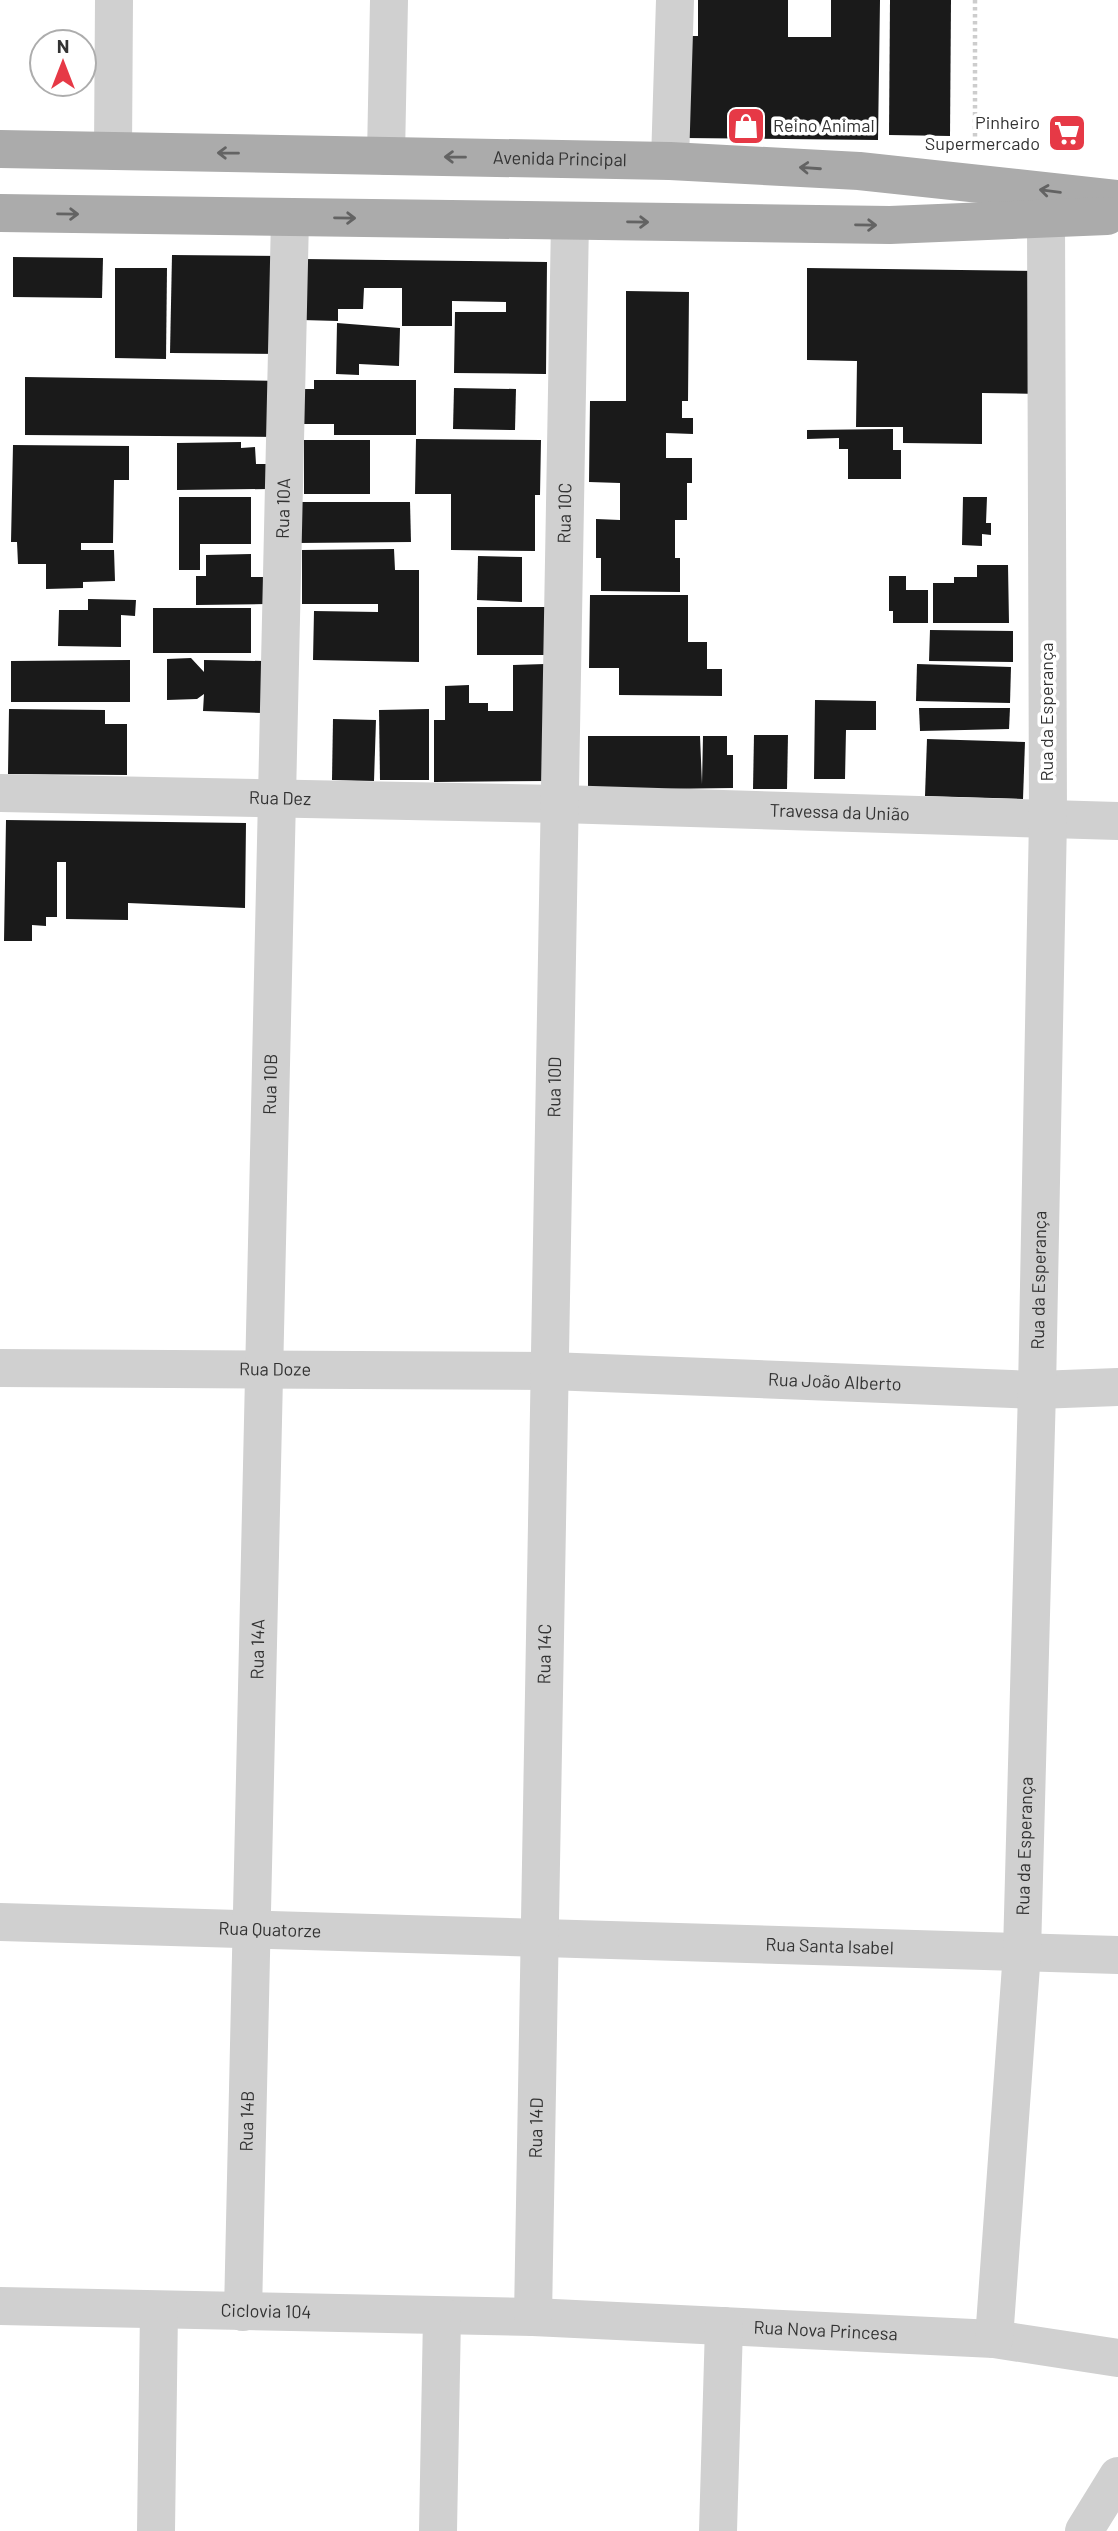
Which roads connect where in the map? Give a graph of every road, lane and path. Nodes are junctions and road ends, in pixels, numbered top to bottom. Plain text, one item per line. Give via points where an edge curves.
1 (114, 0) edge
2 (389, 0) edge
3 (675, 0) edge
4 (975, 0) edge
5 (0, 149) edge
6 (113, 151) junction
7 (387, 156) junction
8 (670, 161) junction
9 (975, 182) junction
10 (1118, 199) edge
11 (0, 213) edge
12 (1118, 216) edge
13 (290, 218) junction
14 (1046, 219) junction
15 (570, 221) junction
16 (0, 793) edge
17 (277, 798) junction
18 (560, 804) junction
19 (1048, 818) junction
20 (1118, 821) edge
21 (0, 1368) edge
22 (264, 1370) junction
23 (550, 1371) junction
24 (1118, 1387) edge
25 (1037, 1390) junction
26 (0, 1922) edge
27 (251, 1929) junction
28 (540, 1938) junction
29 (1022, 1952) junction
30 (1118, 1955) edge
31 (0, 2306) edge
32 (159, 2310) junction
33 (243, 2312) junction
34 (442, 2316) junction
35 (533, 2317) junction
36 (724, 2326) junction
37 (994, 2339) junction
38 (1118, 2358) edge
39 (1118, 2476) edge
40 (156, 2531) edge
41 (438, 2531) edge
42 (718, 2531) edge
43 (1084, 2531) edge

1 - 6 street
2 - 7 street
3 - 8 street
4 - 9 path
5 - 6 main road, Avenida Principal
7 -> 6 main road, Avenida Principal
8 -> 7 main road, Avenida Principal
9 -> 8 main road, Avenida Principal
10 -> 9 main road, Avenida Principal
11 -> 13 main road
12 - 14 main road
13 -> 15 main road
13 - 17 street, Rua 10A
15 -> 14 main road via 890,225
14 - 19 street, Rua da Esperança
15 - 18 street, Rua 10C
16 - 17 street, Rua Dez
17 - 18 street, Rua Dez
17 - 22 street, Rua 10B
18 - 19 street, Travessa da União
18 - 23 street, Rua 10D
19 - 20 street, Travessa da União
19 - 25 street, Rua da Esperança
21 - 22 street, Rua Doze
22 - 23 street, Rua Doze
22 - 27 street, Rua 14A
23 - 25 street, Rua João Alberto
23 - 28 street, Rua 14C
24 - 25 street, Rua João Alberto
25 - 29 street, Rua da Esperança
26 - 27 street, Rua Quatorze
27 - 28 street, Rua Quatorze
27 - 33 street, Rua 14B
28 - 29 street, Rua Santa Isabel
28 - 35 street, Rua 14D
29 - 30 street, Rua Santa Isabel
29 - 37 street, Rua da Esperança
31 - 32 street, Ciclovia 104
32 - 33 street, Ciclovia 104
32 - 40 street
33 - 34 street, Ciclovia 104
34 - 35 street, Ciclovia 104
34 - 41 street
35 - 36 street, Rua Nova Princesa
36 - 37 street, Rua Nova Princesa
36 - 42 street
37 - 38 street, Rua Nova Princesa
39 - 43 street

